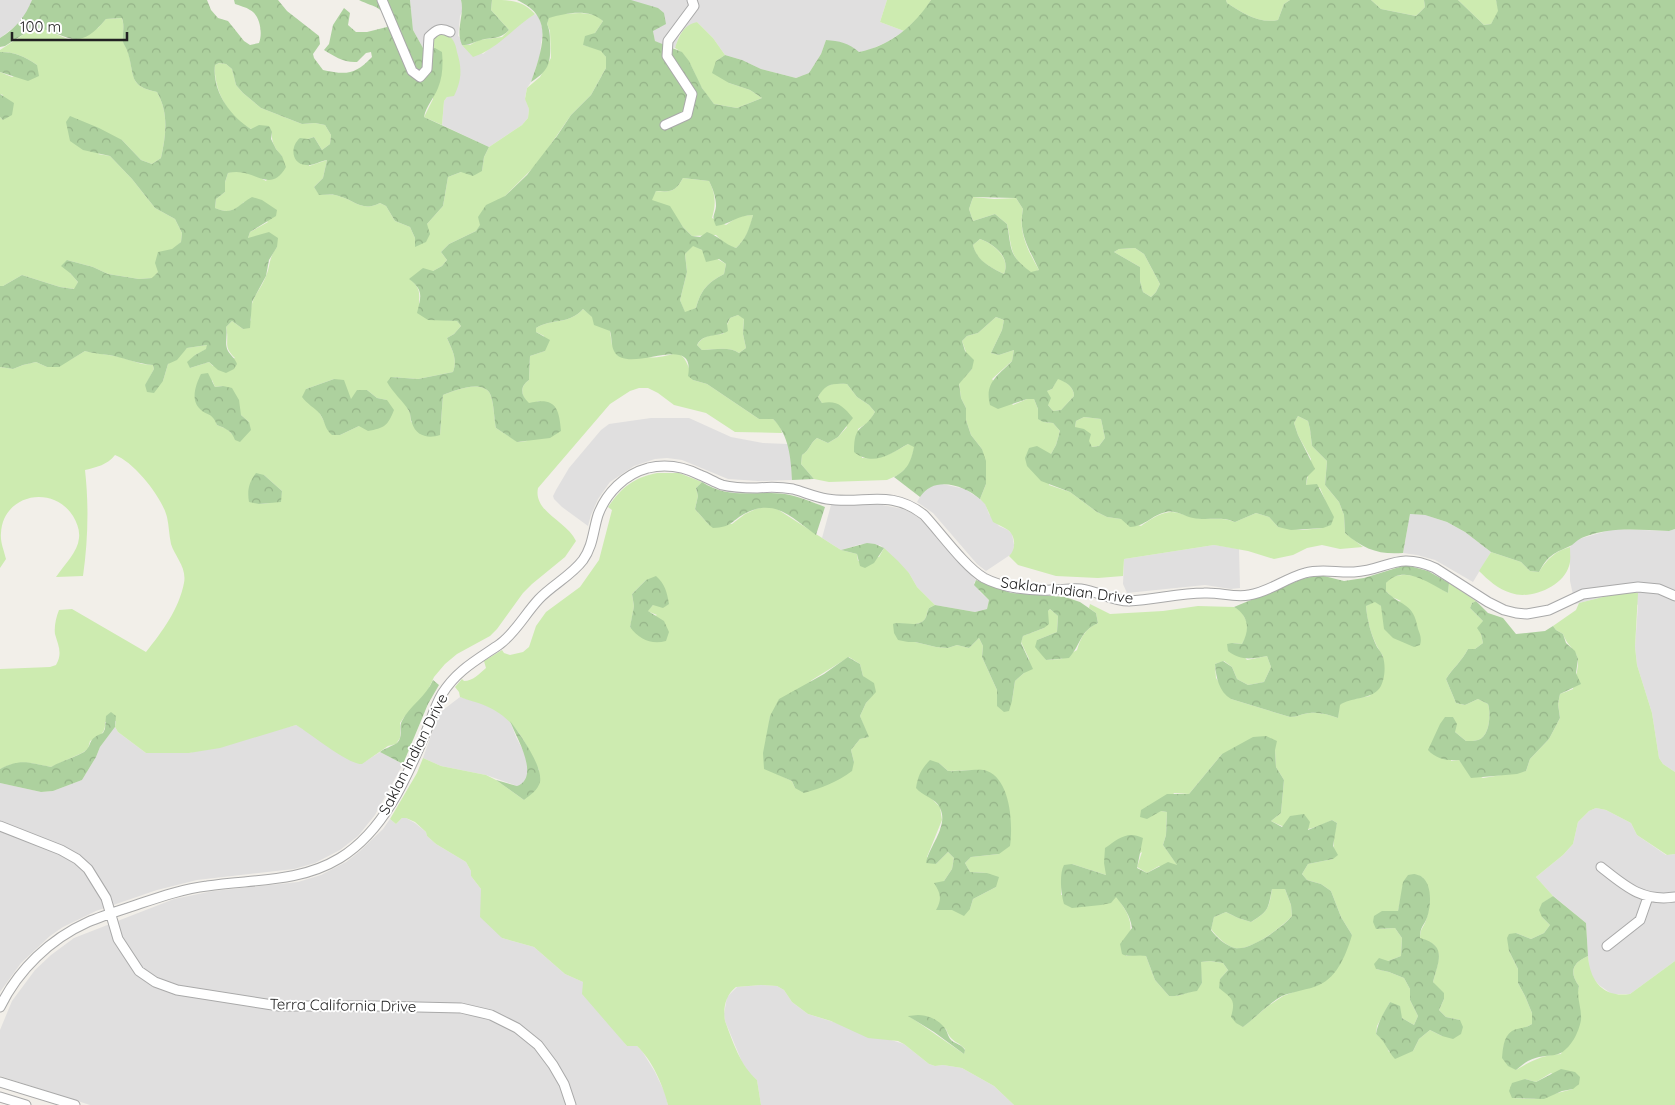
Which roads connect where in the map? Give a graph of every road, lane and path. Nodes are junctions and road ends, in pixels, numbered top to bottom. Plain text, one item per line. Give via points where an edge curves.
1 (382, 0) edge
2 (692, 0) edge
3 (450, 32) dead end
4 (665, 125) dead end
5 (1675, 596) edge
6 (0, 826) edge
7 (1601, 867) dead end
8 (1648, 897) junction
9 (1675, 897) edge
10 (111, 914) junction
11 (1607, 946) dead end
12 (0, 1007) edge
13 (0, 1082) edge
14 (0, 1097) edge
15 (26, 1105) edge
16 (75, 1105) edge
17 (571, 1105) edge

1 - 3 street via 412,71 420,77 427,69 429,37 443,28
2 - 4 street via 694,6 668,41 667,56 692,94 687,115
5 - 10 street, Saklan Indian Drive via 1649,587 1622,588 1583,594 1540,613 1516,613 1488,602 1426,563 1406,560 1360,571 1317,570 1248,596 1202,593 1128,601 1081,589 1049,590 998,583 971,568 924,515 899,501 881,498 829,500 789,488 736,488 717,484 688,470 662,466 650,468 632,475 610,493 598,516 588,551 573,571 540,598 508,638 465,667 443,693 392,803 360,844 326,866 305,874 199,887
6 - 10 street, Terra California Drive via 77,859 98,883
7 - 8 street via 1635,892
8 - 9 street
8 - 11 street via 1640,920
10 - 12 street, Saklan Indian Drive via 89,922 50,945 18,978
10 - 17 street, Terra California Drive via 118,939 139,971 155,982 177,990 279,1006 461,1008 491,1015 517,1028 538,1045 564,1084
13 - 16 street
14 - 15 street

